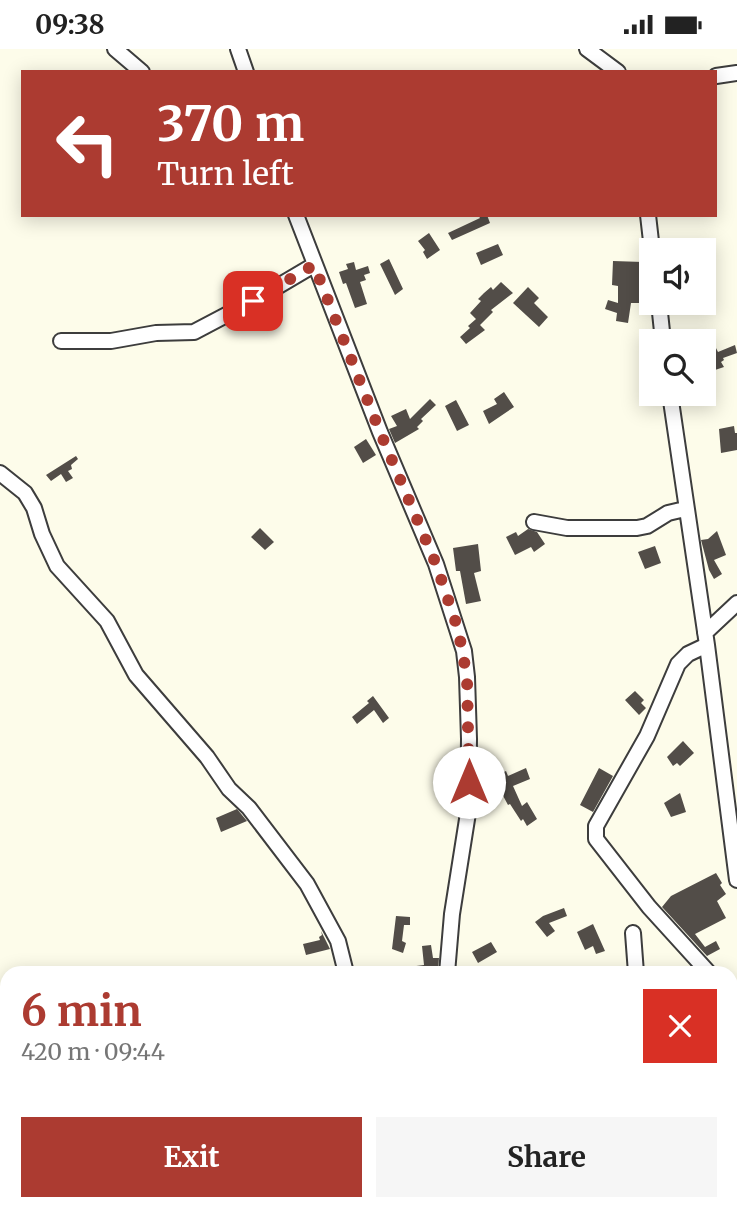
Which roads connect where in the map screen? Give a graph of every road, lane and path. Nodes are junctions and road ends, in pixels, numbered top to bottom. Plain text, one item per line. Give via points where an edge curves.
1 (115, 49) edge
2 (238, 49) edge
3 (587, 49) edge
4 (140, 70) edge
5 (245, 70) edge
6 (615, 70) edge
7 (737, 73) edge
8 (717, 76) edge
9 (297, 217) edge
10 (648, 217) edge
11 (651, 238) edge
12 (314, 265) junction
13 (61, 341) dead end
14 (672, 406) edge
15 (0, 473) edge
16 (685, 509) junction
17 (534, 522) dead end
18 (737, 603) edge
19 (706, 639) junction
20 (737, 880) edge
21 (633, 933) dead end
22 (344, 966) edge
23 (448, 966) edge
24 (635, 966) edge
25 (703, 966) edge

1 - 4 street
2 - 5 street
3 - 6 street
7 - 8 street
9 - 12 street
10 - 11 street
12 - 13 street via 194,332
12 - 23 street via 436,564 464,651 468,813
14 - 16 street
15 - 22 street via 25,493 57,566 107,621 136,675 302,877 338,941
16 - 17 street via 637,528 567,529
16 - 19 street
18 - 19 street
19 - 20 street
19 - 25 street via 678,664 647,736 596,826 596,839 649,908
21 - 24 street

